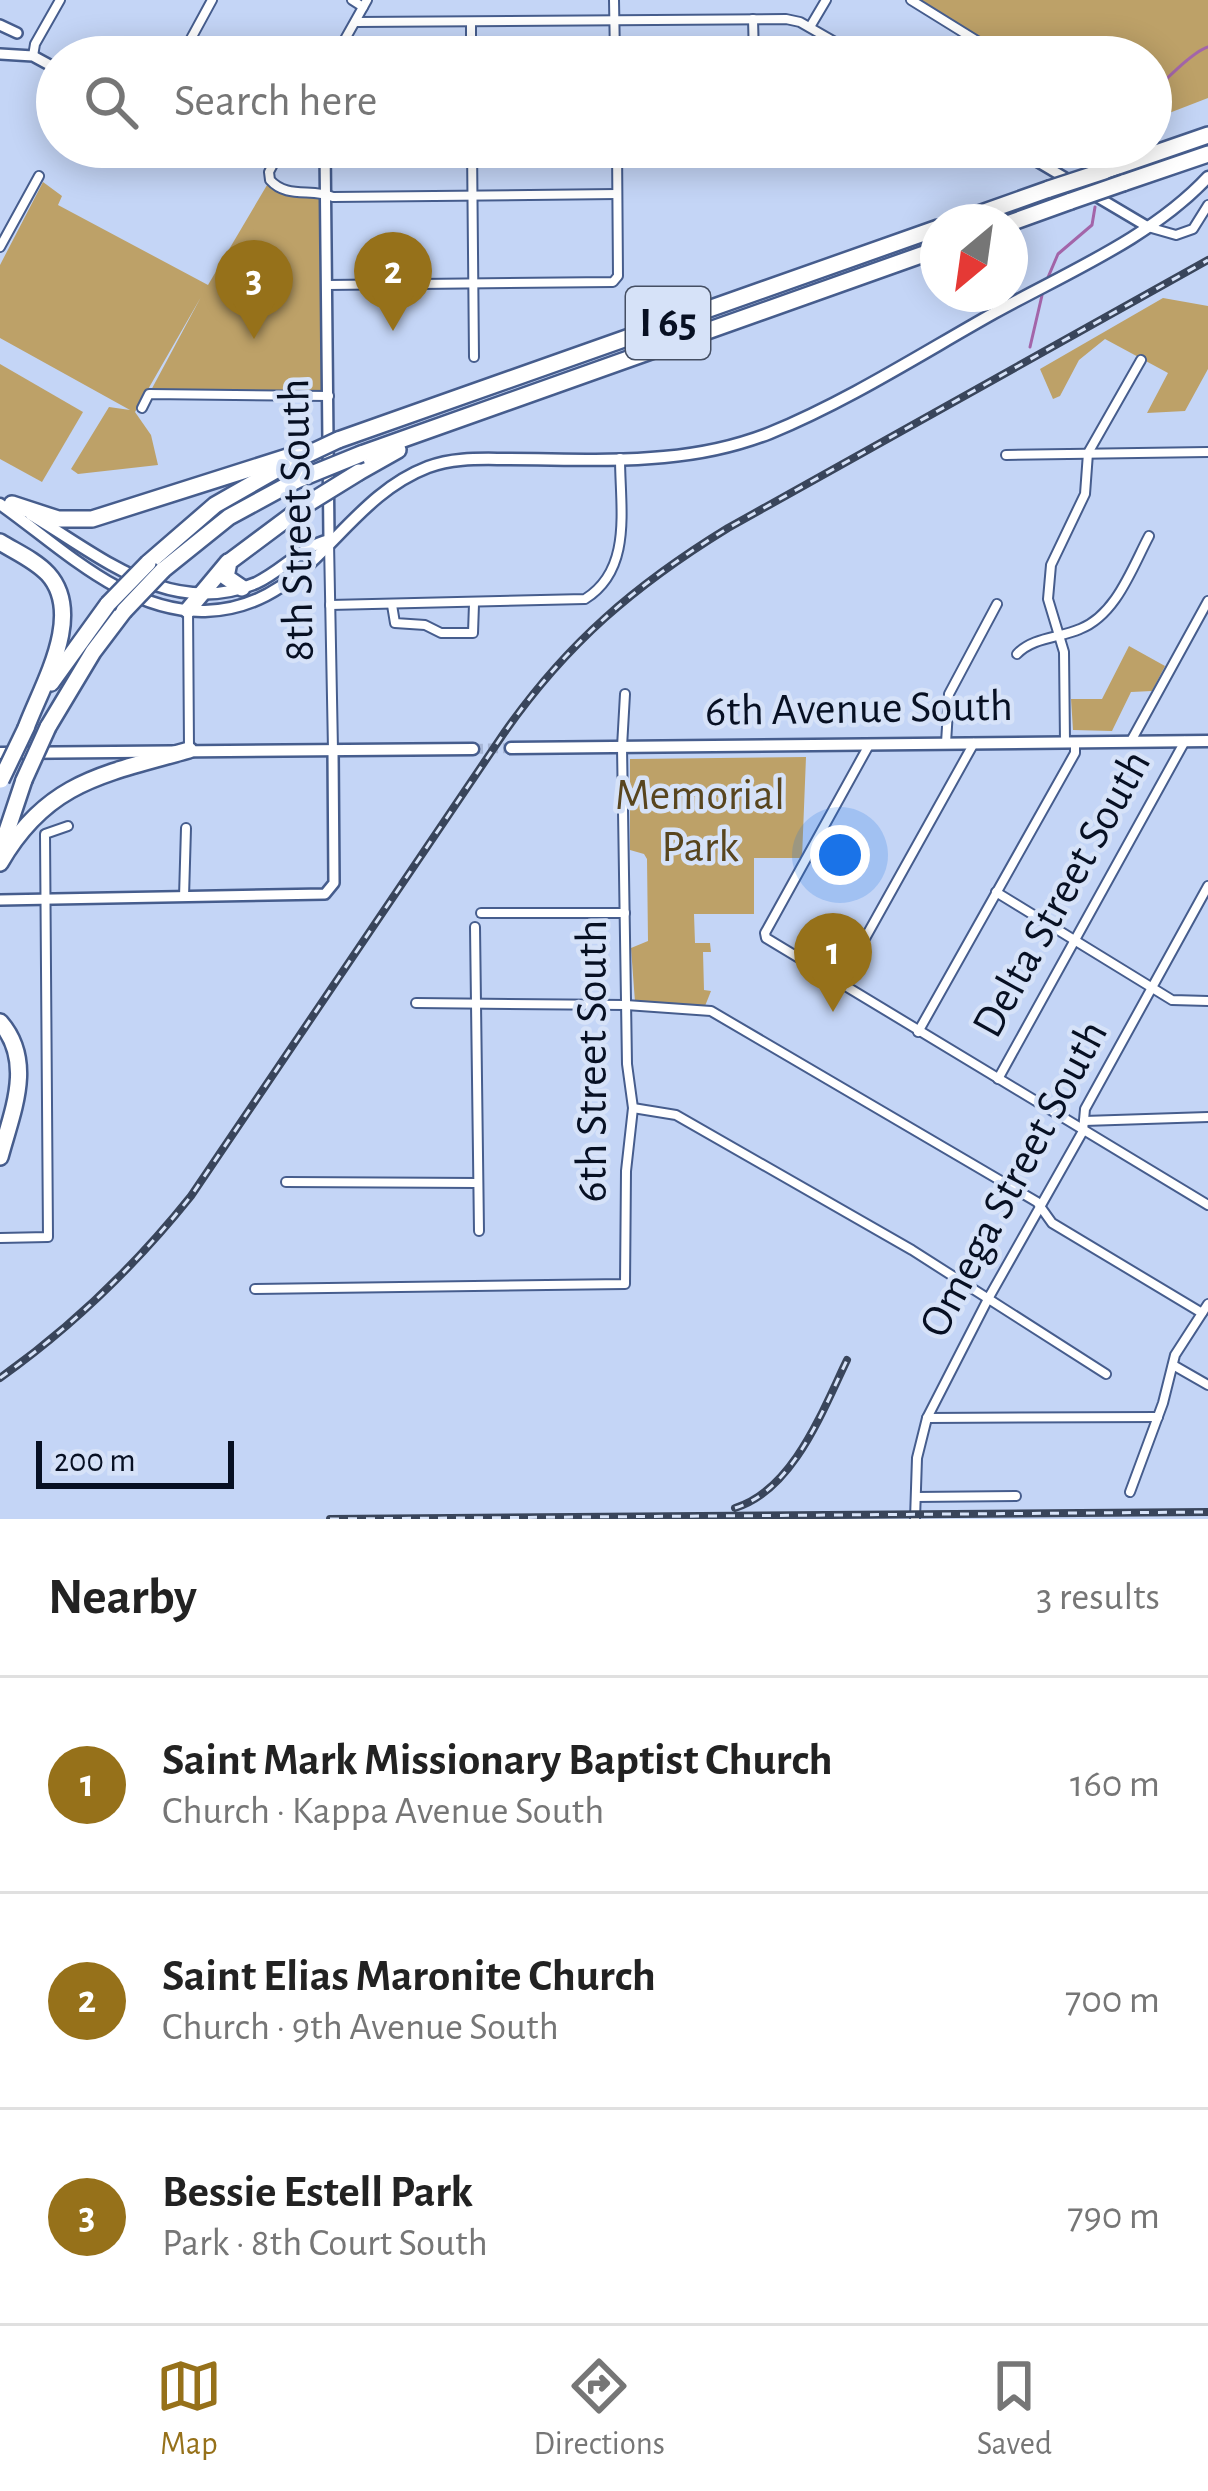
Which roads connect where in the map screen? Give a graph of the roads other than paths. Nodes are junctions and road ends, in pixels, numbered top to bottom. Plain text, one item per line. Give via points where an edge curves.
1 (60, 0) edge
2 (212, 0) edge
3 (352, 0) edge
4 (614, 0) edge
5 (826, 0) edge
6 (911, 0) edge
7 (365, 3) edge
8 (753, 19) junction
9 (615, 20) junction
10 (356, 22) junction
11 (471, 22) junction
12 (0, 25) edge
13 (810, 27) junction
14 (17, 33) dead end
15 (40, 36) edge
16 (192, 36) edge
17 (348, 36) edge
18 (471, 36) edge
19 (615, 36) edge
20 (753, 36) edge
21 (825, 36) edge
22 (963, 36) edge
23 (36, 42) edge
24 (0, 53) edge
25 (33, 56) junction
26 (36, 58) edge
27 (1208, 135) edge
28 (1172, 147) edge
29 (1203, 155) edge
30 (1172, 166) edge
31 (271, 168) edge
32 (325, 168) edge
33 (472, 168) edge
34 (617, 168) edge
35 (1048, 168) edge
36 (1113, 168) edge
37 (1166, 168) edge
38 (39, 176) dead end
39 (1208, 177) edge
40 (326, 194) junction
41 (617, 194) junction
42 (472, 196) junction
43 (1007, 204) edge
44 (1208, 205) edge
45 (1028, 217) edge
46 (1148, 227) junction
47 (920, 234) edge
48 (0, 247) edge
49 (920, 255) edge
50 (473, 284) junction
51 (327, 285) junction
52 (474, 357) dead end
53 (1141, 360) dead end
54 (329, 396) junction
55 (142, 408) dead end
56 (1206, 449) edge
57 (1088, 453) junction
58 (303, 454) junction
59 (1006, 455) dead end
60 (620, 458) junction
61 (360, 463) junction
62 (4, 502) edge
63 (1149, 536) dead end
64 (329, 540) junction
65 (0, 542) edge
66 (229, 562) junction
67 (155, 566) junction
68 (242, 588) junction
69 (193, 599) junction
70 (1208, 601) edge
71 (474, 604) junction
72 (998, 604) dead end
73 (330, 605) junction
74 (392, 605) junction
75 (116, 607) junction
76 (1060, 636) junction
77 (1017, 654) dead end
78 (625, 694) dead end
79 (26, 728) junction
80 (1208, 740) edge
81 (1131, 741) junction
82 (1185, 741) junction
83 (1070, 742) junction
84 (946, 743) junction
85 (974, 743) junction
86 (868, 745) junction
87 (622, 747) junction
88 (511, 748) tunnel mouth
89 (473, 749) tunnel mouth
90 (189, 750) junction
91 (333, 750) junction
92 (0, 753) edge
93 (1, 782) edge
94 (68, 826) dead end
95 (186, 828) dead end
96 (0, 859) edge
97 (1208, 886) edge
98 (996, 892) junction
99 (184, 897) junction
100 (0, 900) edge
101 (45, 900) junction
102 (481, 913) dead end
103 (625, 913) junction
104 (475, 927) dead end
105 (1076, 940) junction
106 (839, 985) junction
107 (1153, 986) junction
108 (1208, 1001) edge
109 (416, 1003) dead end
110 (476, 1004) junction
111 (626, 1005) junction
112 (0, 1022) edge
113 (918, 1032) junction
114 (998, 1079) junction
115 (633, 1108) junction
116 (1208, 1117) edge
117 (1084, 1126) junction
118 (0, 1157) edge
119 (286, 1182) dead end
120 (478, 1183) junction
121 (1207, 1204) edge
122 (1041, 1208) junction
123 (479, 1231) dead end
124 (0, 1238) edge
125 (255, 1289) dead end
126 (988, 1299) junction
127 (1205, 1308) edge
128 (1172, 1364) junction
129 (1106, 1374) dead end
130 (1208, 1385) edge
131 (1158, 1417) junction
132 (927, 1418) junction
133 (1130, 1492) dead end
134 (1016, 1496) dead end
135 (916, 1497) junction
136 (915, 1516) edge

1 - 15 street
2 - 16 street
3 - 7 street
4 - 9 street
5 - 13 street
6 - 22 street
7 - 10 street
8 - 9 street
8 - 13 street
8 - 20 street
9 - 11 street
9 - 19 street
10 - 11 street
10 - 17 street
11 - 18 street
12 - 14 street
13 - 21 street
23 - 25 street
24 - 25 street
25 - 26 street
27 - 28 highway, bridge
29 - 30 highway, bridge
31 - 40 street via 270,180 287,192
32 - 40 street, 8th Street South
33 - 42 street
34 - 41 street
35 - 46 street
36 - 43 highway, bridge
37 - 45 highway, bridge
38 - 48 street
39 - 46 main road
40 - 42 street
40 - 51 street, 8th Street South
41 - 42 street
41 - 50 street via 616,280
42 - 50 street
44 - 46 street via 1193,230 1176,235
46 - 60 main road via 768,434 693,453
47 - 58 highway, I 65, bridge
49 - 61 highway, I 65
50 - 51 street
50 - 52 street
51 - 54 street, 8th Street South
53 - 57 street
54 - 55 street via 149,394
54 - 64 street, 8th Street South
56 - 57 street
57 - 59 street
57 - 76 street via 1085,494 1048,577
58 - 62 highway via 92,519 58,519
58 - 67 highway via 215,505
60 - 64 main road via 439,464 395,485
60 - 71 street via 620,556 611,577 566,603
61 - 66 highway, bridge
61 - 67 highway, bridge via 297,480
62 - 69 main road via 124,590 156,604
63 - 76 street via 1102,616
64 - 68 main road
64 - 69 main road via 313,565 275,592 231,608
64 - 73 street, 8th Street South
65 - 79 highway via 49,575 63,607
66 - 68 highway via 226,577
66 - 69 highway
67 - 75 highway, bridge
68 - 69 main road
69 - 90 street
70 - 81 street, Delta Street South
71 - 74 street
71 - 74 street via 473,633 454,634 398,625
72 - 84 street via 949,694
73 - 74 street
73 - 91 street, 8th Street South
75 - 79 highway via 78,641
75 - 96 highway, bridge via 48,727
76 - 77 street
76 - 83 street
78 - 87 street, 6th Street South
79 - 93 highway, bridge
80 - 82 main road, 6th Avenue South
81 - 82 main road, 6th Avenue South
81 - 83 main road, 6th Avenue South
82 - 105 street, Delta Street South
83 - 85 main road, 6th Avenue South
83 - 98 street via 1075,753
84 - 85 main road, 6th Avenue South
84 - 86 main road, 6th Avenue South
85 - 106 street
86 - 87 main road, 6th Avenue South
86 - 106 street via 764,933
87 - 88 main road, 6th Avenue South
87 - 103 street, 6th Street South
89 - 91 main road
90 - 91 main road
90 - 92 main road
90 - 96 highway via 50,801
91 - 99 street, 8th Street South via 330,890
94 - 101 street via 45,834
95 - 99 street
97 - 107 street, Omega Street South
98 - 105 street
98 - 113 street
99 - 101 street
100 - 101 street
101 - 124 street via 48,1237
102 - 103 street
103 - 111 street, 6th Street South
104 - 110 street
105 - 107 street
105 - 114 street, Delta Street South
106 - 113 street
107 - 108 street via 1175,1001
107 - 117 street, Omega Street South via 1085,1109
109 - 110 street
110 - 111 street
110 - 120 street
111 - 115 street, 6th Street South
111 - 122 street via 711,1011
112 - 118 highway via 20,1070
113 - 114 street
114 - 117 street
115 - 125 street, 6th Street South via 625,1284
115 - 126 street via 676,1115
116 - 117 street
117 - 121 street
117 - 122 street, Omega Street South
119 - 120 street
120 - 123 street
122 - 126 street, Omega Street South
122 - 127 street via 1052,1223
126 - 129 street
126 - 132 street, Omega Street South
127 - 128 street
128 - 130 street
128 - 131 street
131 - 132 street
131 - 133 street
132 - 135 street, Omega Street South
134 - 135 street
135 - 136 street, Omega Street South

